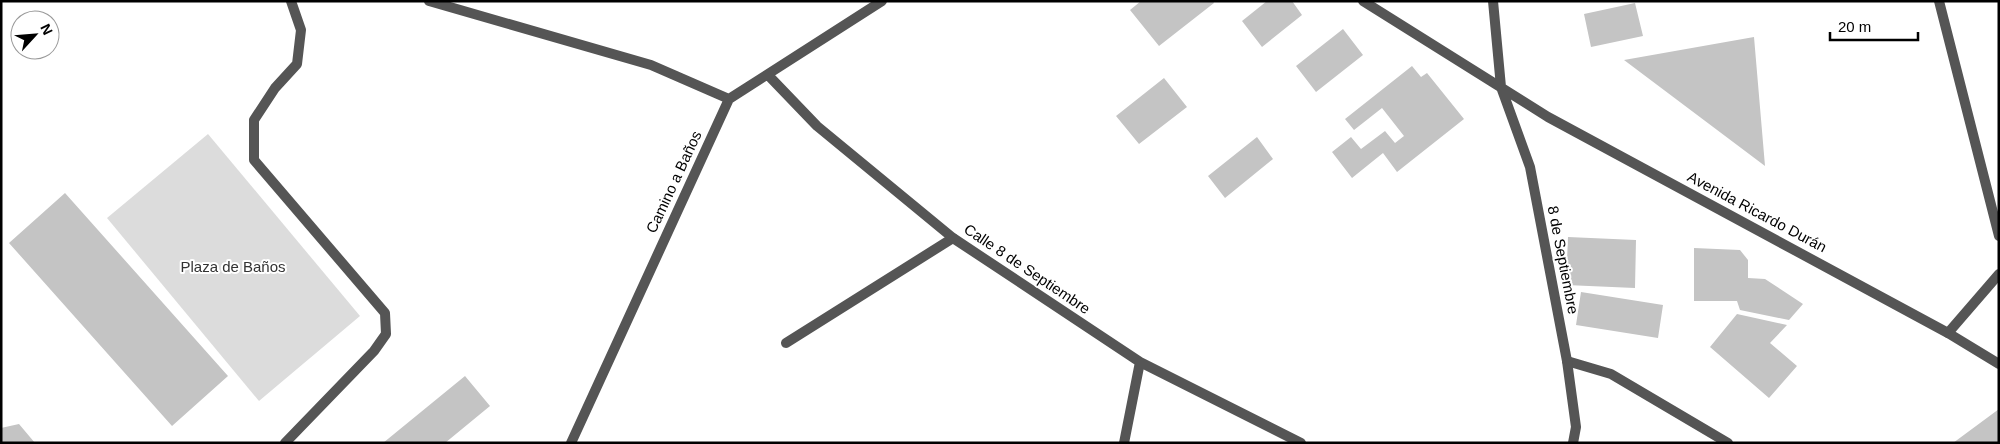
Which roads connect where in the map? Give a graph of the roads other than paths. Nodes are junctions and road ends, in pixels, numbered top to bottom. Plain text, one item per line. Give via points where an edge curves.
1 (291, 1) edge
2 (429, 1) edge
3 (882, 1) edge
4 (1363, 1) edge
5 (1493, 1) edge
6 (1939, 1) edge
7 (768, 75) junction
8 (1502, 87) junction
9 (729, 99) junction
10 (1999, 236) edge
11 (953, 238) junction
12 (1999, 274) edge
13 (1948, 333) junction
14 (786, 343) dead end
15 (1140, 362) junction
16 (1566, 362) junction
17 (1999, 364) edge
18 (285, 443) edge
19 (571, 443) edge
20 (1124, 443) edge
21 (1301, 443) edge
22 (1573, 443) edge
23 (1728, 443) edge

1 - 18 street via 301,30 297,64 275,88 254,120 254,160 385,313 386,334 374,351
2 - 9 street via 651,65
3 - 7 street
4 - 8 street
5 - 8 street, 8 de Septiembre
6 - 10 street
7 - 9 street
7 - 11 street, Calle 8 de Septiembre via 817,126
8 - 13 street, Avenida Ricardo Durán via 1548,116
8 - 16 street, 8 de Septiembre via 1530,167
9 - 19 street, Camino a Baños
11 - 14 street
11 - 15 street, Calle 8 de Septiembre
12 - 13 street
13 - 17 street, Avenida Ricardo Durán
15 - 20 street
15 - 21 street, Calle 8 de Septiembre
16 - 22 street, 8 de Septiembre via 1576,427
16 - 23 street via 1611,374

